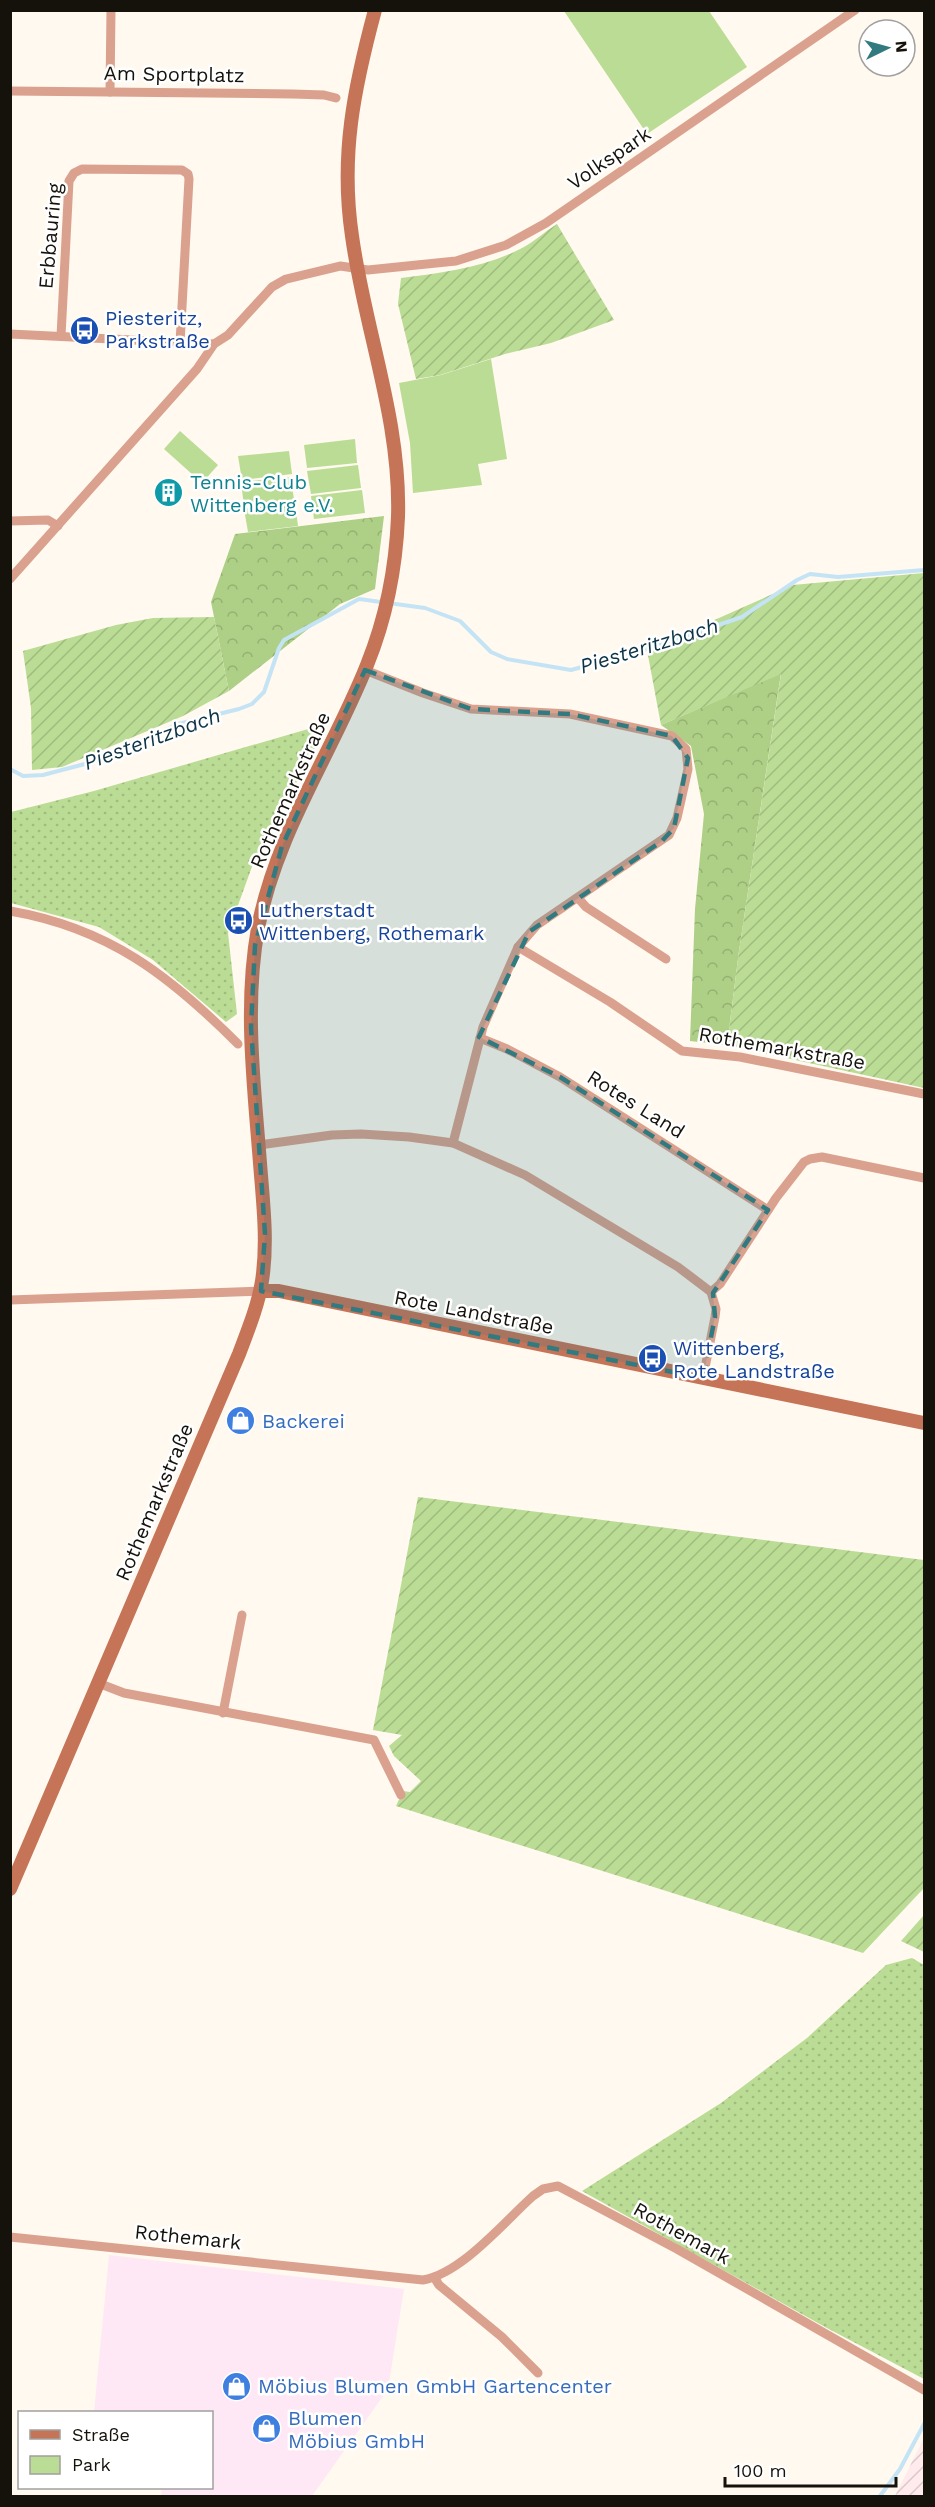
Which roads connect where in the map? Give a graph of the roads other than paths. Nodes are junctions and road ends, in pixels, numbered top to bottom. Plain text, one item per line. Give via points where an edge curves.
1 (111, 10) edge
2 (375, 10) edge
3 (855, 10) edge
4 (10, 91) edge
5 (110, 92) junction
6 (336, 98) dead end
7 (357, 268) junction
8 (10, 334) edge
9 (60, 336) junction
10 (180, 344) junction
11 (214, 344) junction
12 (10, 521) edge
13 (58, 526) junction
14 (10, 579) edge
15 (365, 670) junction
16 (578, 898) junction
17 (10, 911) edge
18 (519, 947) junction
19 (666, 959) dead end
20 (480, 1038) junction
21 (238, 1044) dead end
22 (924, 1094) edge
23 (453, 1143) junction
24 (259, 1145) junction
25 (924, 1178) edge
26 (768, 1210) junction
27 (261, 1291) junction
28 (711, 1292) junction
29 (10, 1300) edge
30 (703, 1378) junction
31 (924, 1423) edge
32 (242, 1616) dead end
33 (98, 1683) junction
34 (223, 1713) junction
35 (401, 1795) dead end
36 (10, 1889) edge
37 (10, 2237) edge
38 (434, 2277) junction
39 (538, 2373) dead end
40 (924, 2390) edge

1 - 5 street
2 - 7 street via 355,90 348,144 348,203
3 - 7 street, Volkspark via 532,233 456,261
4 - 5 street, Am Sportplatz
5 - 6 street, Am Sportplatz
7 - 11 street, Volkspark via 330,268 279,282 228,335
7 - 15 street, Rothemarkstraße via 389,410 398,494 389,591
8 - 9 street
9 - 10 street
9 - 10 street, Erbbauring via 71,177 82,169 182,170 189,179
10 - 11 street
11 - 13 street, Volkspark via 197,369
12 - 13 street via 48,520
13 - 14 street, Volkspark
15 - 16 street via 471,709 570,714 659,731 680,742 688,758 688,769 674,828 662,841
15 - 24 street, Rothemarkstraße via 282,846 259,923 251,1005
16 - 18 street via 537,925
16 - 19 street via 586,908
17 - 21 street via 88,932 140,960 165,976
18 - 20 street
18 - 22 street, Rothemarkstraße via 682,1051 740,1057
20 - 23 street
20 - 26 street, Rotes Land via 560,1077
23 - 24 street via 361,1134
23 - 28 street via 525,1175 678,1267
24 - 27 street, Rothemarkstraße via 265,1234
25 - 26 street via 816,1157 804,1162
26 - 28 street
27 - 29 street, Rote Landstraße
27 - 30 street, Rote Landstraße via 279,1291
27 - 33 street, Rothemarkstraße via 239,1354
28 - 30 street via 716,1309
30 - 31 street, Rote Landstraße
32 - 34 street
33 - 34 street via 124,1693
33 - 36 street, Rothemarkstraße
34 - 35 street via 374,1740
37 - 38 street, Rothemark via 423,2280
38 - 39 street
38 - 40 street, Rothemark via 465,2258 533,2196 558,2186

